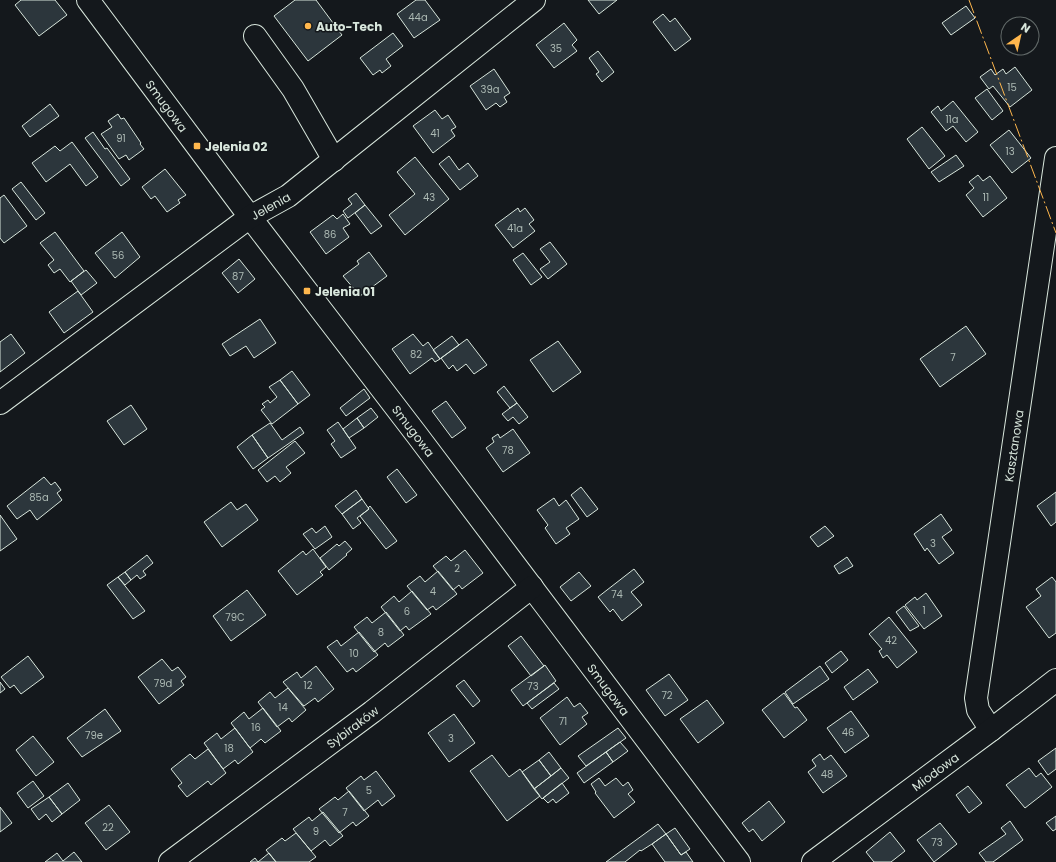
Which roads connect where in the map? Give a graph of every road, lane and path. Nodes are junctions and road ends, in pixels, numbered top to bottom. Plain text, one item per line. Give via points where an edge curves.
1 (88, 0) edge
2 (534, 0) edge
3 (255, 36) dead end
4 (1056, 158) edge
5 (334, 160) junction
6 (250, 217) junction
7 (0, 403) edge
8 (532, 587) junction
9 (1056, 680) edge
10 (991, 730) junction
11 (170, 862) edge
12 (738, 862) edge
13 (813, 862) edge

1 - 6 street, Smugowa
2 - 5 street, Jelenia
3 - 5 street via 293,89
4 - 10 street, Kasztanowa via 976,698 978,710
5 - 6 street, Jelenia via 288,196
6 - 7 street, Jelenia
6 - 8 street, Smugowa
8 - 11 street, Sybiraków via 372,712
8 - 12 street, Smugowa
9 - 10 street, Miodowa
10 - 13 street, Miodowa

